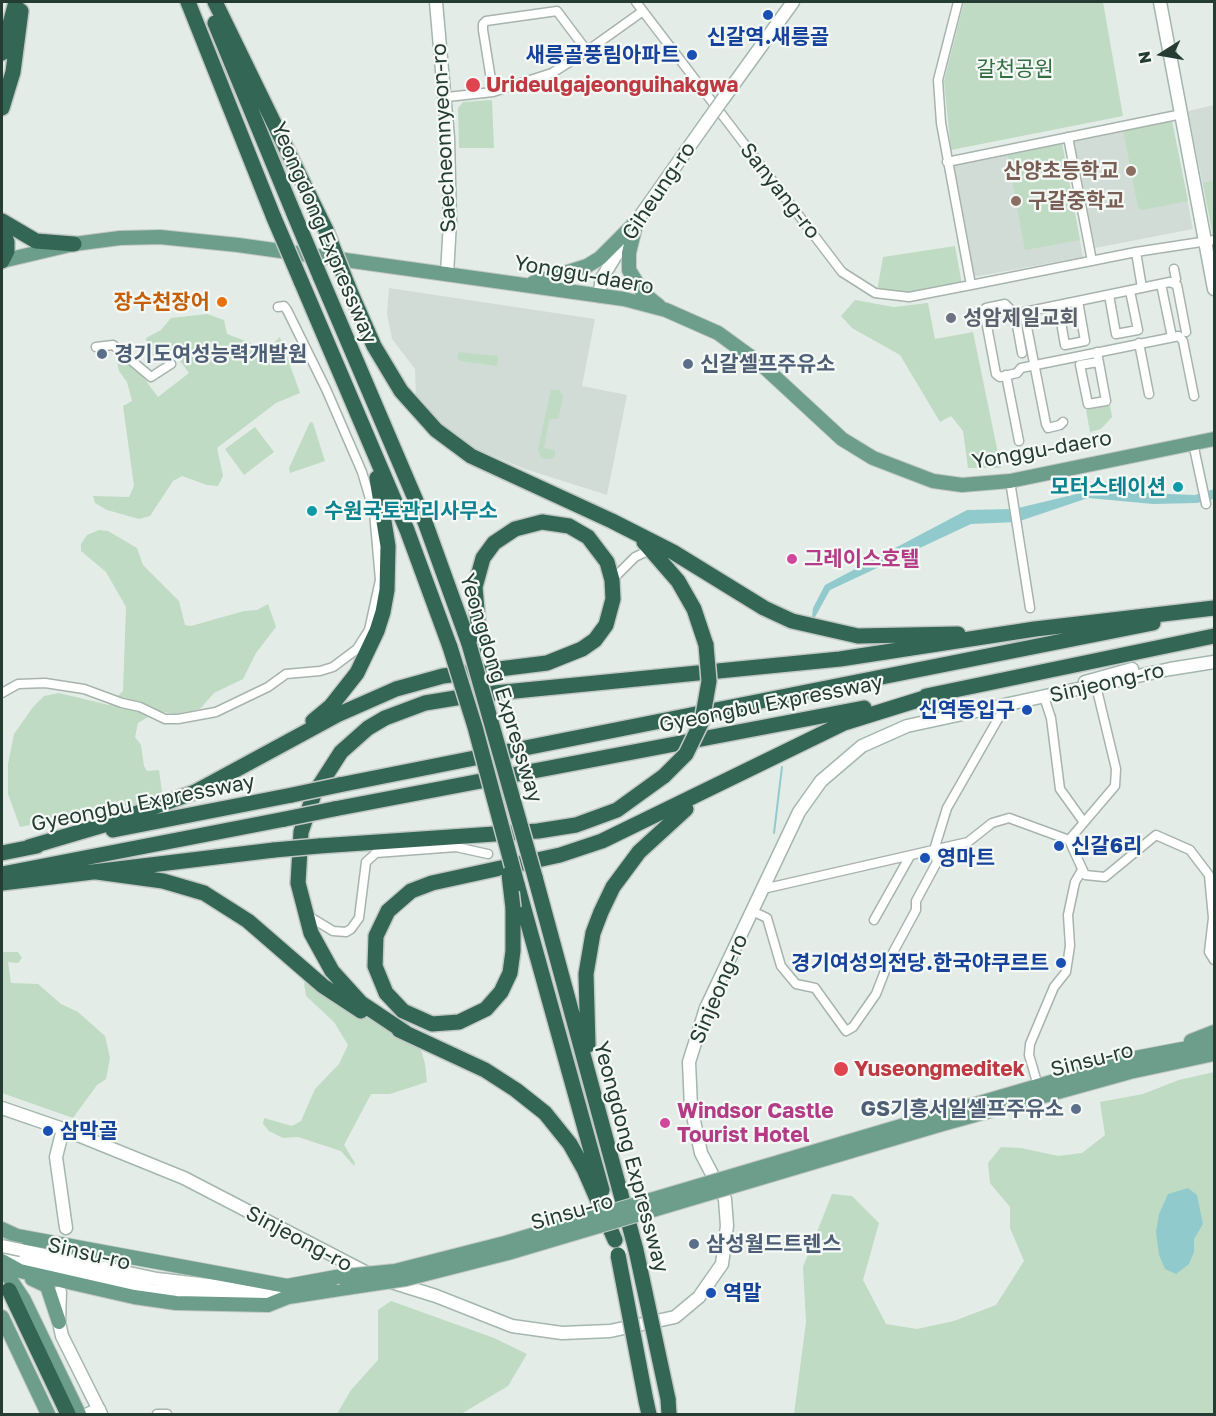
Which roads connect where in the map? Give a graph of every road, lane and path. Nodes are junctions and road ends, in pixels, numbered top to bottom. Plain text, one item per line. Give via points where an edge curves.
1 (188, 2) edge
2 (207, 2) edge
3 (215, 2) edge
4 (436, 2) edge
5 (636, 2) edge
6 (794, 2) edge
7 (958, 2) edge
8 (1160, 2) edge
9 (19, 5) edge
10 (643, 11) junction
11 (2, 32) edge
12 (587, 51) junction
13 (2, 53) edge
14 (2, 78) edge
15 (493, 92) junction
16 (447, 97) junction
17 (2, 108) edge
18 (1182, 114) junction
19 (1068, 137) junction
20 (947, 162) junction
21 (2, 221) edge
22 (636, 222) junction
23 (2, 228) edge
24 (1210, 241) edge
25 (74, 244) junction
26 (1136, 252) junction
27 (2, 261) edge
28 (1092, 261) junction
29 (1174, 269) dead end
30 (447, 274) junction
31 (1172, 283) junction
32 (1161, 284) junction
33 (522, 285) junction
34 (971, 285) junction
35 (1142, 288) junction
36 (1215, 289) edge
37 (1130, 291) junction
38 (1108, 295) junction
39 (599, 296) junction
40 (1077, 301) junction
41 (1058, 305) junction
42 (278, 307) dead end
43 (666, 310) junction
44 (1019, 313) junction
45 (1186, 332) dead end
46 (1172, 337) junction
47 (1139, 343) junction
48 (96, 347) dead end
49 (1096, 352) junction
50 (1022, 353) dead end
51 (1098, 362) junction
52 (171, 364) dead end
53 (1035, 365) junction
54 (1006, 375) junction
55 (1149, 394) dead end
56 (1194, 396) dead end
57 (362, 421) junction
58 (1063, 422) dead end
59 (1215, 439) edge
60 (1019, 441) dead end
61 (1193, 443) junction
62 (1010, 481) junction
63 (1206, 504) dead end
64 (612, 521) junction
65 (652, 549) junction
66 (612, 580) junction
67 (1030, 608) dead end
68 (1215, 609) edge
69 (1035, 629) junction
70 (1215, 636) edge
71 (475, 645) junction
72 (1215, 655) edge
73 (1215, 662) edge
74 (1215, 670) edge
75 (1075, 690) junction
76 (1097, 690) junction
77 (2, 693) edge
78 (934, 695) junction
79 (1044, 697) junction
80 (1006, 705) junction
81 (285, 744) junction
82 (739, 774) junction
83 (1083, 820) junction
84 (506, 838) junction
85 (1069, 840) junction
86 (29, 847) junction
87 (934, 850) junction
88 (2, 853) edge
89 (488, 854) dead end
90 (910, 856) junction
91 (1082, 870) junction
92 (97, 872) junction
93 (2, 873) edge
94 (2, 883) edge
95 (763, 889) junction
96 (752, 911) junction
97 (305, 914) junction
98 (874, 921) dead end
99 (1215, 960) edge
100 (406, 1033) junction
101 (1215, 1034) edge
102 (1215, 1044) edge
103 (1215, 1056) edge
104 (1130, 1059) junction
105 (1040, 1089) junction
106 (594, 1095) junction
107 (2, 1108) edge
108 (63, 1129) junction
109 (66, 1228) dead end
110 (2, 1229) edge
111 (2, 1246) edge
112 (616, 1247) junction
113 (21, 1249) junction
114 (2, 1256) edge
115 (2, 1261) edge
116 (2, 1267) edge
117 (48, 1276) junction
118 (30, 1279) junction
119 (7, 1289) edge
120 (288, 1291) junction
121 (60, 1292) dead end
122 (24, 1300) junction
123 (2, 1317) edge
124 (58, 1322) junction
125 (40, 1399) junction
126 (668, 1407) edge
127 (647, 1408) edge
128 (94, 1413) edge
129 (40, 1414) edge
130 (48, 1414) edge
131 (58, 1414) edge
132 (68, 1414) edge
133 (79, 1414) edge
134 (157, 1414) edge
135 (167, 1414) edge

1 - 57 highway, Yeongdong Expressway, bridge via 274,218
2 - 71 highway, Yeongdong Expressway, bridge
3 - 64 highway, bridge via 326,230 386,368 401,391 436,430 471,456
4 - 16 street, Saecheonnyeon-ro
5 - 10 street, Sanyang-ro
6 - 22 street, Giheung-ro, bridge
7 - 20 street via 938,80
8 - 18 street
9 - 11 highway
9 - 13 highway
9 - 14 highway
9 - 17 highway via 13,72
10 - 12 street
10 - 34 street, Sanyang-ro via 842,272 875,293 909,297
12 - 15 street via 552,73
12 - 15 street via 557,11 486,21 483,30
15 - 16 street
16 - 30 street, Saecheonnyeon-ro
18 - 19 street
18 - 24 street
19 - 20 street
19 - 28 street
20 - 34 street
21 - 25 highway via 36,241
22 - 33 main road via 587,266
22 - 39 street, Giheung-ro via 602,278
22 - 43 main road via 629,270 643,293
23 - 27 highway via 7,242
24 - 26 street, Sanyang-ro
24 - 36 street
25 - 27 main road, Yonggu-daero
25 - 30 main road, Yonggu-daero via 160,237
26 - 28 street, Sanyang-ro
26 - 35 street
28 - 34 street, Sanyang-ro
29 - 31 street via 1176,279
30 - 33 main road, Yonggu-daero
31 - 32 street
31 - 45 street via 1177,285
32 - 35 street
32 - 46 street
33 - 39 main road, Yonggu-daero
35 - 37 street
37 - 38 street
37 - 38 street via 1138,330 1116,334
38 - 40 street
39 - 43 main road, Yonggu-daero
40 - 41 street
40 - 41 street via 1085,341 1065,345
41 - 44 street
42 - 77 street via 287,310 326,389 362,472 374,512 380,580 369,630 357,649 333,667 286,674 216,712 177,719 165,719 84,689 45,683 18,684
43 - 62 main road, Yonggu-daero via 718,333 762,365 842,439 873,458 933,481 962,485
44 - 50 street
44 - 53 street
44 - 54 street via 1005,304 984,310 996,375
46 - 47 street
46 - 56 street via 1179,336 1183,341
47 - 49 street
47 - 55 street
48 - 52 street via 113,345 151,377
49 - 51 street
49 - 53 street
51 - 51 street via 1106,401 1088,405 1080,365
53 - 54 street
53 - 58 street via 1048,428
54 - 60 street
57 - 81 highway via 386,521 389,572 383,612 366,654 344,690
57 - 84 highway, Yeongdong Expressway, bridge via 450,647
59 - 61 main road, Yonggu-daero
61 - 62 main road, Yonggu-daero
61 - 63 street
62 - 67 street
64 - 65 highway
64 - 69 highway via 673,552 764,608 814,627 878,637
65 - 66 street via 635,557
65 - 92 highway, bridge via 687,596 706,645 709,681 702,721 686,754 664,776 617,810 576,825 538,831 274,850
66 - 71 highway via 602,553 577,530 552,522 515,529 494,543 479,567
66 - 81 highway via 612,609 606,625 595,640 573,654 547,663 443,676 396,689
68 - 69 highway
68 - 86 highway, Gyeongbu Expressway, bridge
69 - 97 highway via 829,661 474,694 403,710 368,728 341,752 314,794 306,811 298,857 298,884
70 - 78 highway, Gyeongbu Expressway
71 - 106 highway, Yeongdong Expressway, bridge
72 - 75 street via 1101,676
73 - 75 street, Sinjeong-ro
74 - 76 street
75 - 76 street
75 - 79 street, Sinjeong-ro
76 - 83 street via 1116,769 1115,786
78 - 82 highway via 844,723
78 - 93 highway, Gyeongbu Expressway, bridge
79 - 80 street, Sinjeong-ro
79 - 83 street via 1051,718 1060,789
80 - 87 street via 948,808
80 - 95 street, Sinjeong-ro via 907,726 862,746 809,796
81 - 86 highway via 173,801
82 - 84 highway, bridge via 602,841 560,855 432,883 411,891 388,910 376,936 375,966 386,993 403,1011 432,1024 459,1022 486,1009 501,992 510,973 513,951 513,908
82 - 106 highway via 656,834 626,868 601,912 586,974
83 - 85 street
84 - 112 highway, Yeongdong Expressway, bridge
85 - 87 street via 1009,818 992,823 968,842
85 - 91 street
86 - 88 highway, Gyeongbu Expressway
87 - 90 street
87 - 96 street via 937,862 876,994 846,1031 815,988 796,984 782,966 767,918
89 - 97 street via 456,847 376,853 366,862 361,910 351,929 333,931
90 - 95 street
90 - 98 street
91 - 99 street via 1085,875 1105,877 1155,835 1190,850 1209,875 1214,918 1209,952
91 - 105 street via 1075,882 1068,915 1070,946 1065,972 1053,987 1030,1044 1029,1055
92 - 94 highway
92 - 100 highway via 163,881 204,893 248,921 340,999
95 - 96 street, Sinjeong-ro
96 - 108 street, Sinjeong-ro via 706,1008 689,1062 691,1107 701,1154 725,1199 727,1226 722,1264 699,1297 675,1317 610,1331 562,1333 512,1326 357,1270 184,1178
97 - 100 highway via 319,950 345,988
100 - 112 highway via 485,1070 545,1113 584,1169
101 - 104 main road
102 - 104 main road, Sinsu-ro
103 - 105 main road, Sinsu-ro
104 - 105 main road, Sinsu-ro
105 - 120 main road, Sinsu-ro, bridge via 505,1243 395,1271
106 - 126 highway, Yeongdong Expressway, bridge via 636,1251
107 - 108 street, Sinjeong-ro
108 - 109 street via 56,1157
110 - 113 main road
111 - 113 main road via 10,1238
112 - 127 highway, Yeongdong Expressway, bridge
113 - 114 street, Sinsu-ro
113 - 120 main road
113 - 120 street, Sinsu-ro via 156,1291 225,1297
115 - 117 main road
116 - 119 main road
117 - 118 main road
117 - 120 main road via 176,1304 268,1305
118 - 122 main road via 25,1284
118 - 124 main road via 47,1286
119 - 122 main road
119 - 131 highway
119 - 132 highway
121 - 124 street
122 - 133 main road
123 - 125 main road
124 - 128 street
125 - 129 street
125 - 130 main road
134 - 135 street

